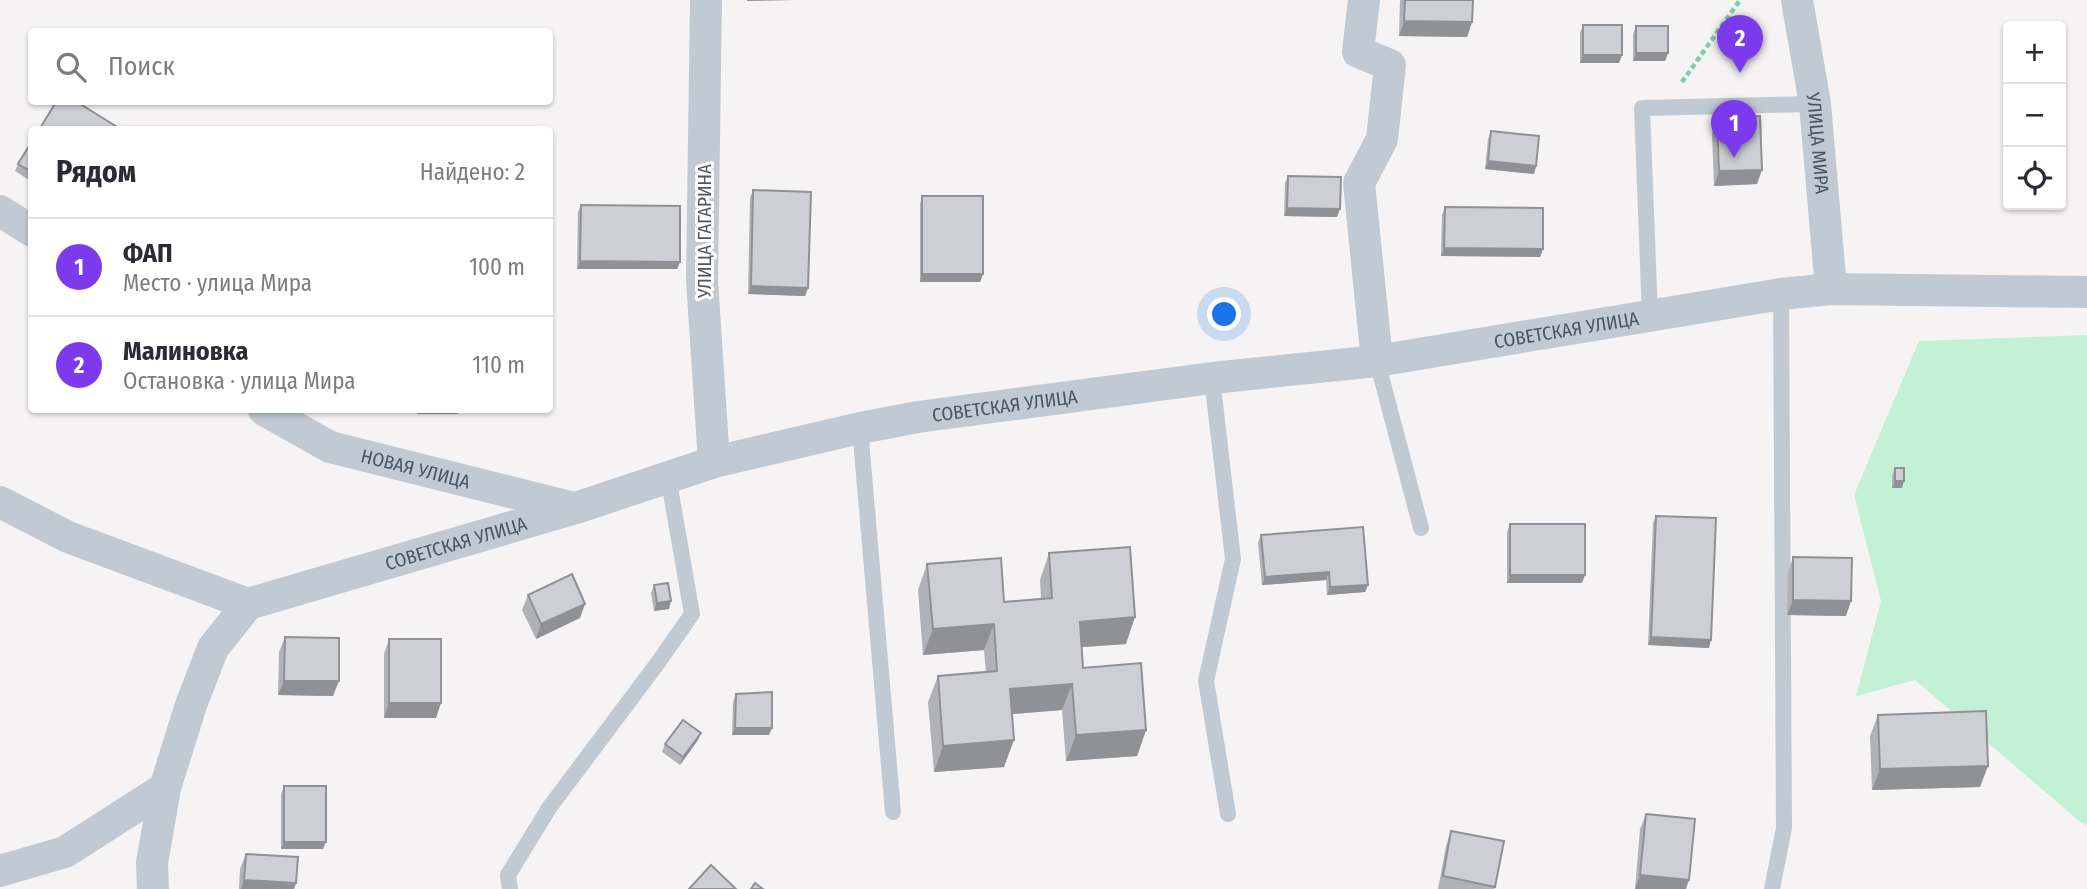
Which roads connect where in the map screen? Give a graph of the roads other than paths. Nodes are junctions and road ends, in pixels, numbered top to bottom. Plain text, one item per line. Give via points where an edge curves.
1 (706, 0) edge
2 (1364, 0) edge
3 (1797, 0) edge
4 (1815, 104) junction
5 (0, 211) edge
6 (28, 228) edge
7 (1831, 289) junction
8 (2087, 292) edge
9 (1781, 294) junction
10 (1650, 316) junction
11 (1377, 361) junction
12 (1212, 378) junction
13 (269, 413) edge
14 (860, 428) junction
15 (714, 462) junction
16 (668, 476) junction
17 (0, 502) edge
18 (576, 508) junction
19 (1421, 528) dead end
20 (248, 604) junction
21 (165, 788) junction
22 (893, 812) dead end
23 (1228, 814) dead end
24 (0, 871) edge
25 (153, 889) edge
26 (510, 889) edge
27 (1772, 889) edge

1 - 15 street, УЛИЦА ГАГАРИНА via 702,280
2 - 11 street via 1358,52 1390,65 1382,139 1359,183
3 - 4 street, УЛИЦА МИРА
4 - 7 street, УЛИЦА МИРА
4 - 10 lane via 1642,108
5 - 6 street
7 - 8 street, СОВЕТСКАЯ УЛИЦА
7 - 9 street, СОВЕТСКАЯ УЛИЦА
9 - 10 street, СОВЕТСКАЯ УЛИЦА
9 - 27 lane via 1784,828
10 - 11 street, СОВЕТСКАЯ УЛИЦА
11 - 12 street, СОВЕТСКАЯ УЛИЦА
11 - 19 lane
12 - 14 street, СОВЕТСКАЯ УЛИЦА via 918,416
12 - 23 lane via 1233,559 1206,681
13 - 18 street, НОВАЯ УЛИЦА via 330,447
14 - 15 street, СОВЕТСКАЯ УЛИЦА
14 - 22 lane
15 - 16 street, СОВЕТСКАЯ УЛИЦА
16 - 18 street, СОВЕТСКАЯ УЛИЦА
16 - 26 lane via 692,614 549,808 508,875
17 - 20 street via 68,537
18 - 20 street, СОВЕТСКАЯ УЛИЦА
20 - 21 street via 213,648
21 - 24 street via 65,852
21 - 25 street via 152,863

